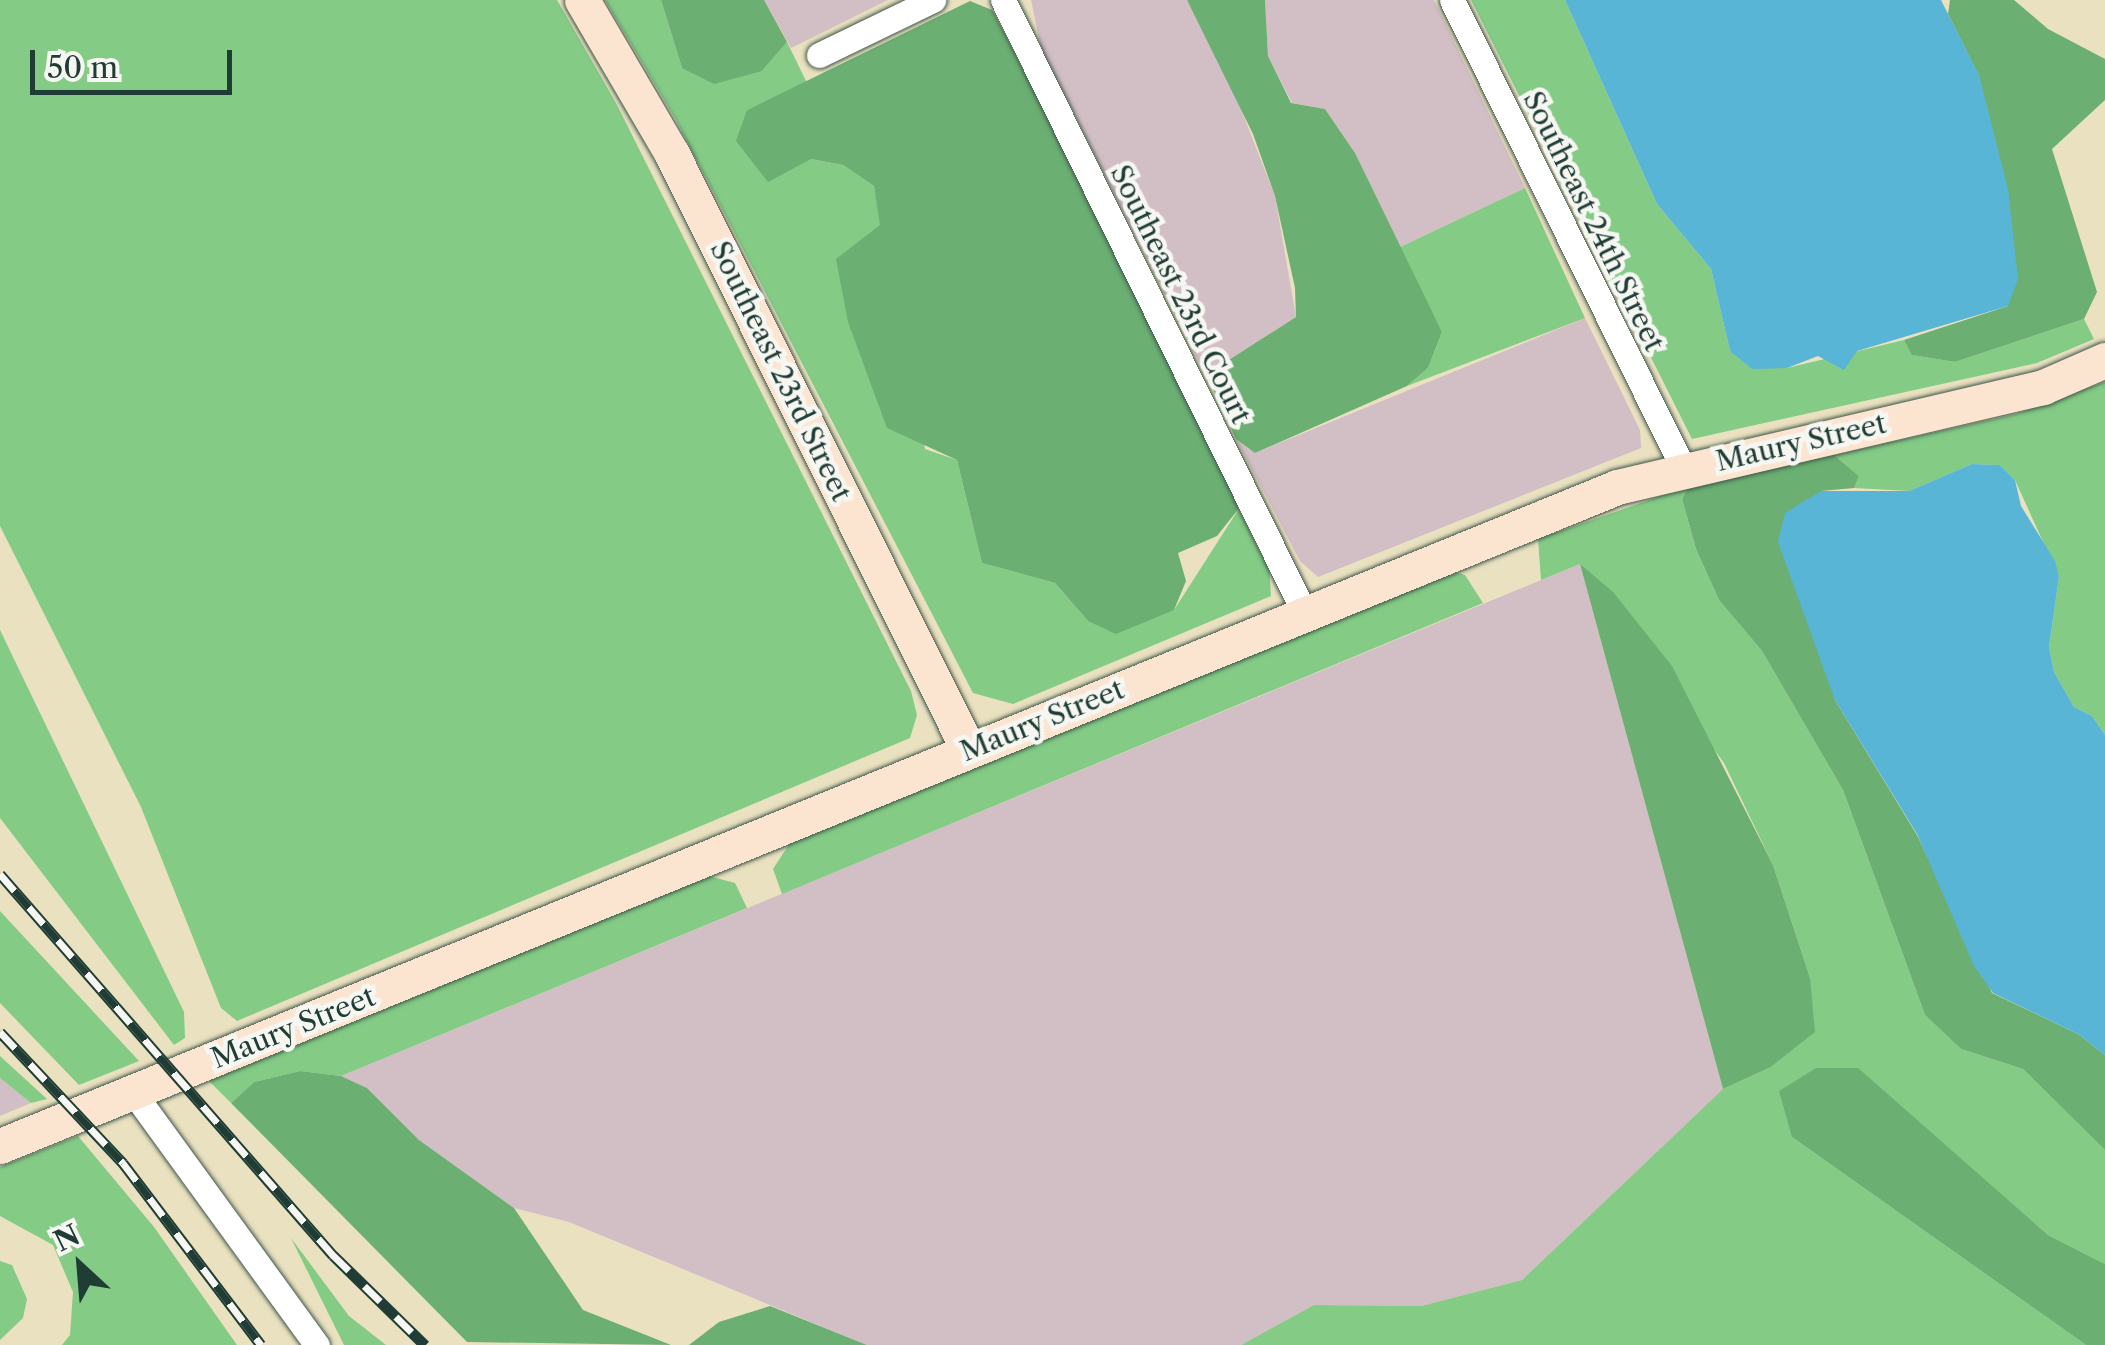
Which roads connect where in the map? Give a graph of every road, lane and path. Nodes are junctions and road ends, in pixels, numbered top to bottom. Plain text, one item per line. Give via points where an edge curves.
1 (582, 0) edge
2 (933, 0) edge
3 (1003, 0) edge
4 (1452, 0) edge
5 (820, 55) dead end
6 (2105, 360) edge
7 (1683, 468) junction
8 (1305, 614) junction
9 (968, 749) junction
10 (133, 1092) junction
11 (0, 1146) edge
12 (317, 1345) edge

1 - 9 main road, Southeast 23rd Street via 672,154
2 - 5 street
3 - 8 street, Southeast 23rd Court
4 - 7 street, Southeast 24th Street
6 - 7 main road, Maury Street via 2043,387
7 - 8 main road, Maury Street via 1618,487
8 - 9 main road, Maury Street
9 - 10 main road, Maury Street
10 - 11 main road, Maury Street
10 - 12 street

